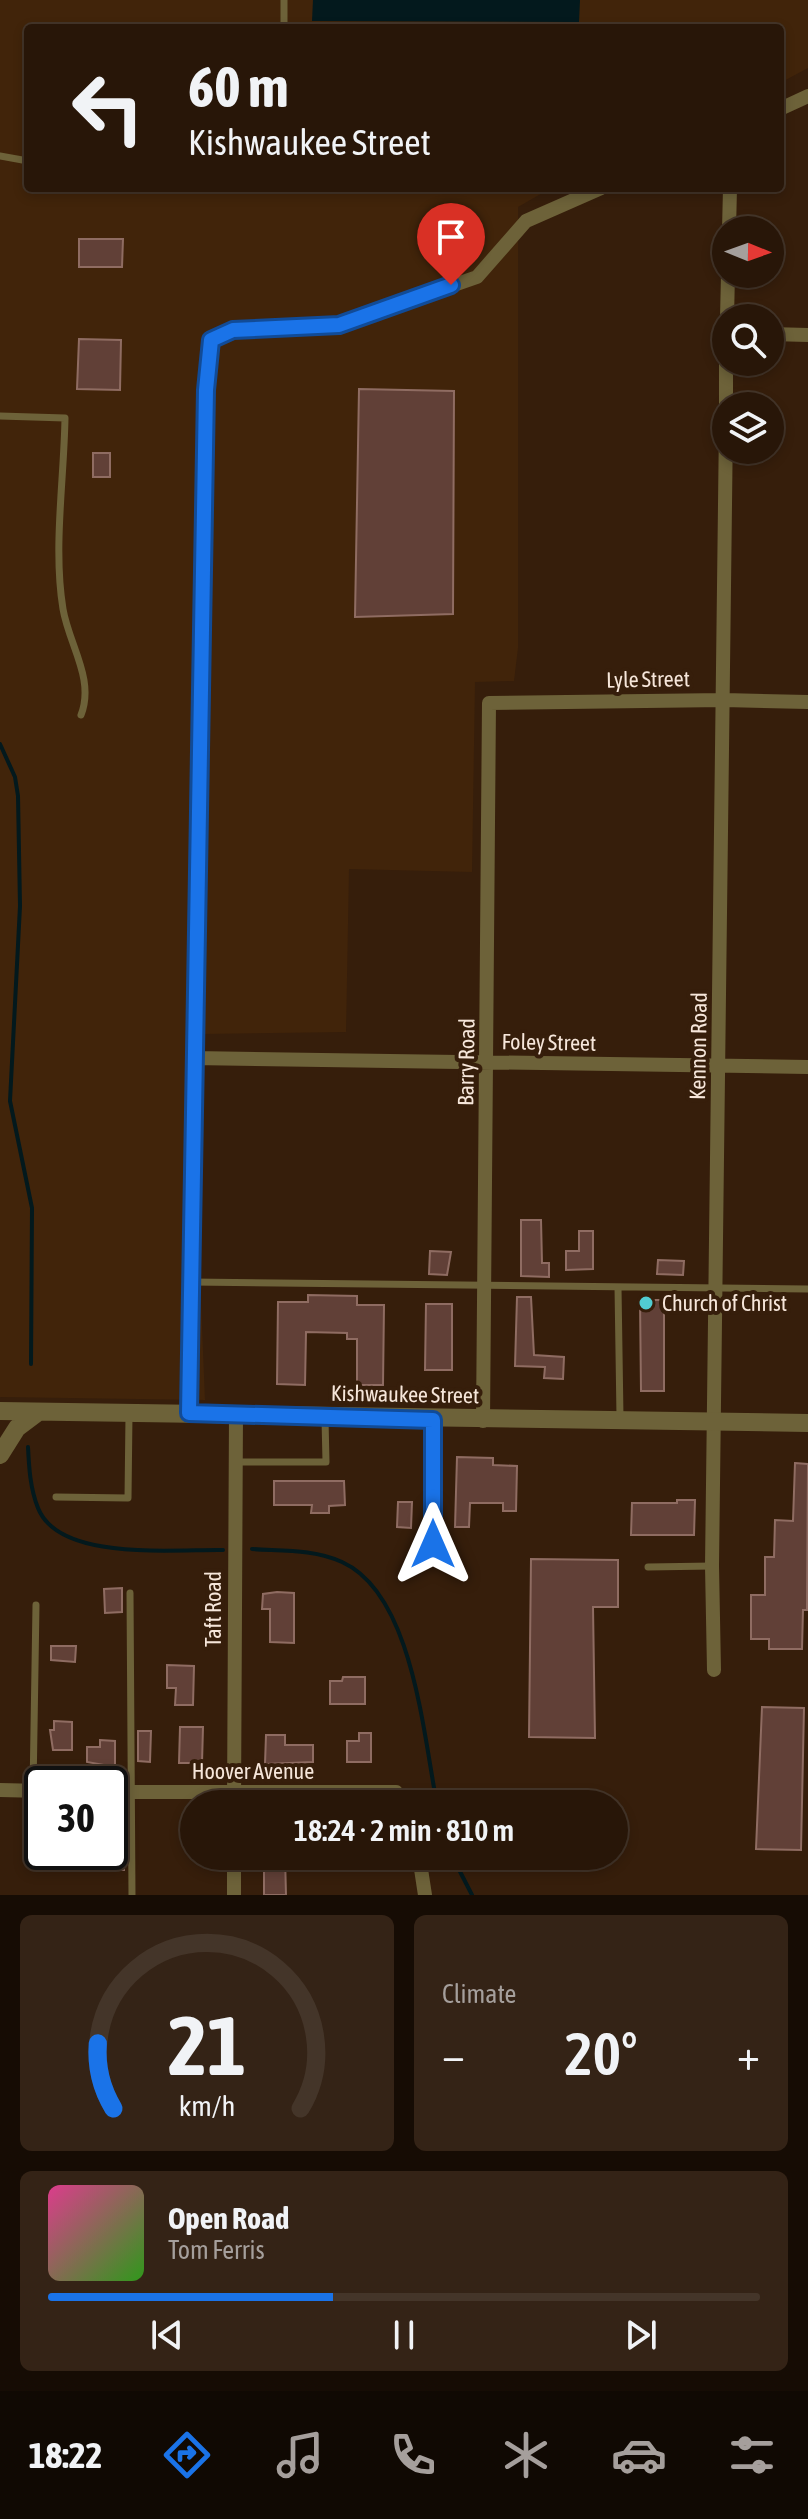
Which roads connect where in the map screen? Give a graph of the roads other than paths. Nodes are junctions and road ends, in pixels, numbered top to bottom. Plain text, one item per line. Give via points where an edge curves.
1 (284, 0) edge
2 (284, 24) edge
3 (808, 96) edge
4 (784, 107) edge
5 (0, 156) edge
6 (24, 160) edge
7 (592, 192) edge
8 (730, 192) edge
9 (729, 216) edge
10 (784, 334) edge
11 (808, 335) edge
12 (0, 416) edge
13 (726, 464) edge
14 (724, 700) junction
15 (808, 702) edge
16 (489, 703) joint
17 (81, 715) dead end
18 (193, 1058) junction
19 (489, 1063) junction
20 (720, 1066) junction
21 (808, 1067) edge
22 (192, 1282) junction
23 (484, 1287) junction
24 (618, 1287) junction
25 (717, 1288) junction
26 (808, 1289) edge
27 (0, 1411) edge
28 (37, 1413) junction
29 (129, 1413) junction
30 (189, 1413) junction
31 (236, 1414) junction
32 (325, 1416) junction
33 (433, 1420) junction
34 (483, 1421) junction
35 (620, 1421) junction
36 (714, 1422) junction
37 (808, 1423) edge
38 (0, 1455) edge
39 (235, 1462) junction
40 (56, 1497) dead end
41 (433, 1544) dead end
42 (712, 1566) junction
43 (648, 1567) dead end
44 (130, 1593) dead end
45 (36, 1605) dead end
46 (714, 1670) dead end
47 (38, 1766) edge
48 (0, 1790) edge
49 (234, 1790) edge
50 (24, 1791) edge
51 (128, 1792) edge
52 (133, 1792) junction
53 (180, 1795) edge
54 (234, 1870) edge
55 (421, 1870) edge
56 (132, 1895) edge
57 (234, 1895) edge
58 (425, 1895) edge

1 - 2 lane
3 - 4 street
5 - 6 lane
7 - 18 street via 526,221 477,277 339,325 233,330 211,340 205,408
8 - 9 street
10 - 11 street
12 - 17 lane via 65,418 61,569 64,610 88,696
13 - 14 street, Kennon Road
14 - 15 street, Lyle Street
14 - 16 street, Lyle Street
14 - 20 street, Kennon Road
16 - 19 street, Barry Road
18 - 19 street, Foley Street
18 - 22 street
19 - 20 street, Foley Street
19 - 23 street, Barry Road
20 - 21 street, Foley Street
20 - 25 street, Kennon Road
22 - 23 lane
22 - 30 street
23 - 24 lane
23 - 34 street, Barry Road
24 - 25 lane
24 - 35 lane
25 - 26 lane
25 - 36 street, Kennon Road
27 - 28 street, Kishwaukee Street
28 - 29 street, Kishwaukee Street
28 - 38 street via 17,1428
29 - 30 street, Kishwaukee Street
29 - 40 lane via 128,1498
30 - 31 street, Kishwaukee Street
31 - 32 street, Kishwaukee Street
31 - 39 street, Taft Road
32 - 33 street, Kishwaukee Street
32 - 39 lane via 326,1462
33 - 34 street, Kishwaukee Street
33 - 41 street
34 - 35 street, Kishwaukee Street
35 - 36 street, Kishwaukee Street
36 - 37 street, Kishwaukee Street
36 - 42 street, Kennon Road
39 - 49 street, Taft Road
42 - 43 lane
42 - 46 street, Kennon Road
44 - 52 lane
45 - 47 lane
48 - 50 street
51 - 52 street, Hoover Avenue
52 - 53 street, Hoover Avenue
52 - 56 lane
54 - 57 street
55 - 58 street

